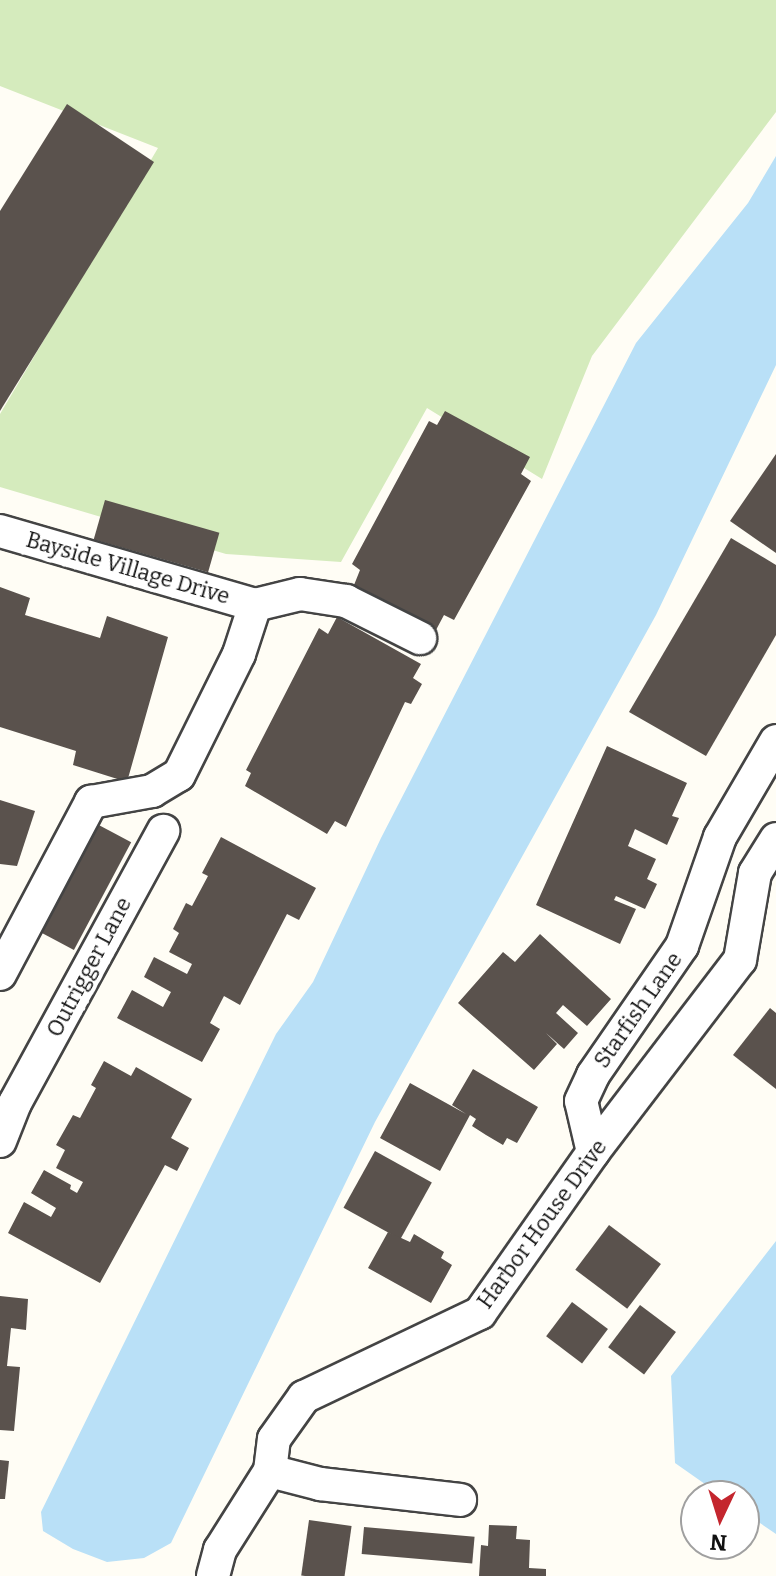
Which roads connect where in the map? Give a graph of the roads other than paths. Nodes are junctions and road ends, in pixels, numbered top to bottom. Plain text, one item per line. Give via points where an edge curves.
1 (0, 531) edge
2 (255, 605) junction
3 (420, 638) dead end
4 (776, 741) edge
5 (163, 831) dead end
6 (776, 839) edge
7 (0, 974) edge
8 (8, 1102) edge
9 (0, 1141) edge
10 (593, 1152) junction
11 (270, 1471) junction
12 (460, 1500) dead end
13 (213, 1576) edge

1 - 2 street, Bayside Village Drive
2 - 3 street, Bayside Village Drive via 300,594 346,601
2 - 7 street, Bayside Village Drive via 239,654 179,775 152,791 91,802
4 - 10 street, Starfish Lane via 720,837 682,946 593,1075 581,1101
5 - 8 street, Outrigger Lane
6 - 10 street, Harbor House Drive via 755,873 740,960
8 - 9 street, Outrigger Lane
10 - 11 street, Harbor House Drive via 480,1313 304,1397 274,1439
11 - 12 street via 320,1484
11 - 13 street, Harbor House Drive via 220,1550

